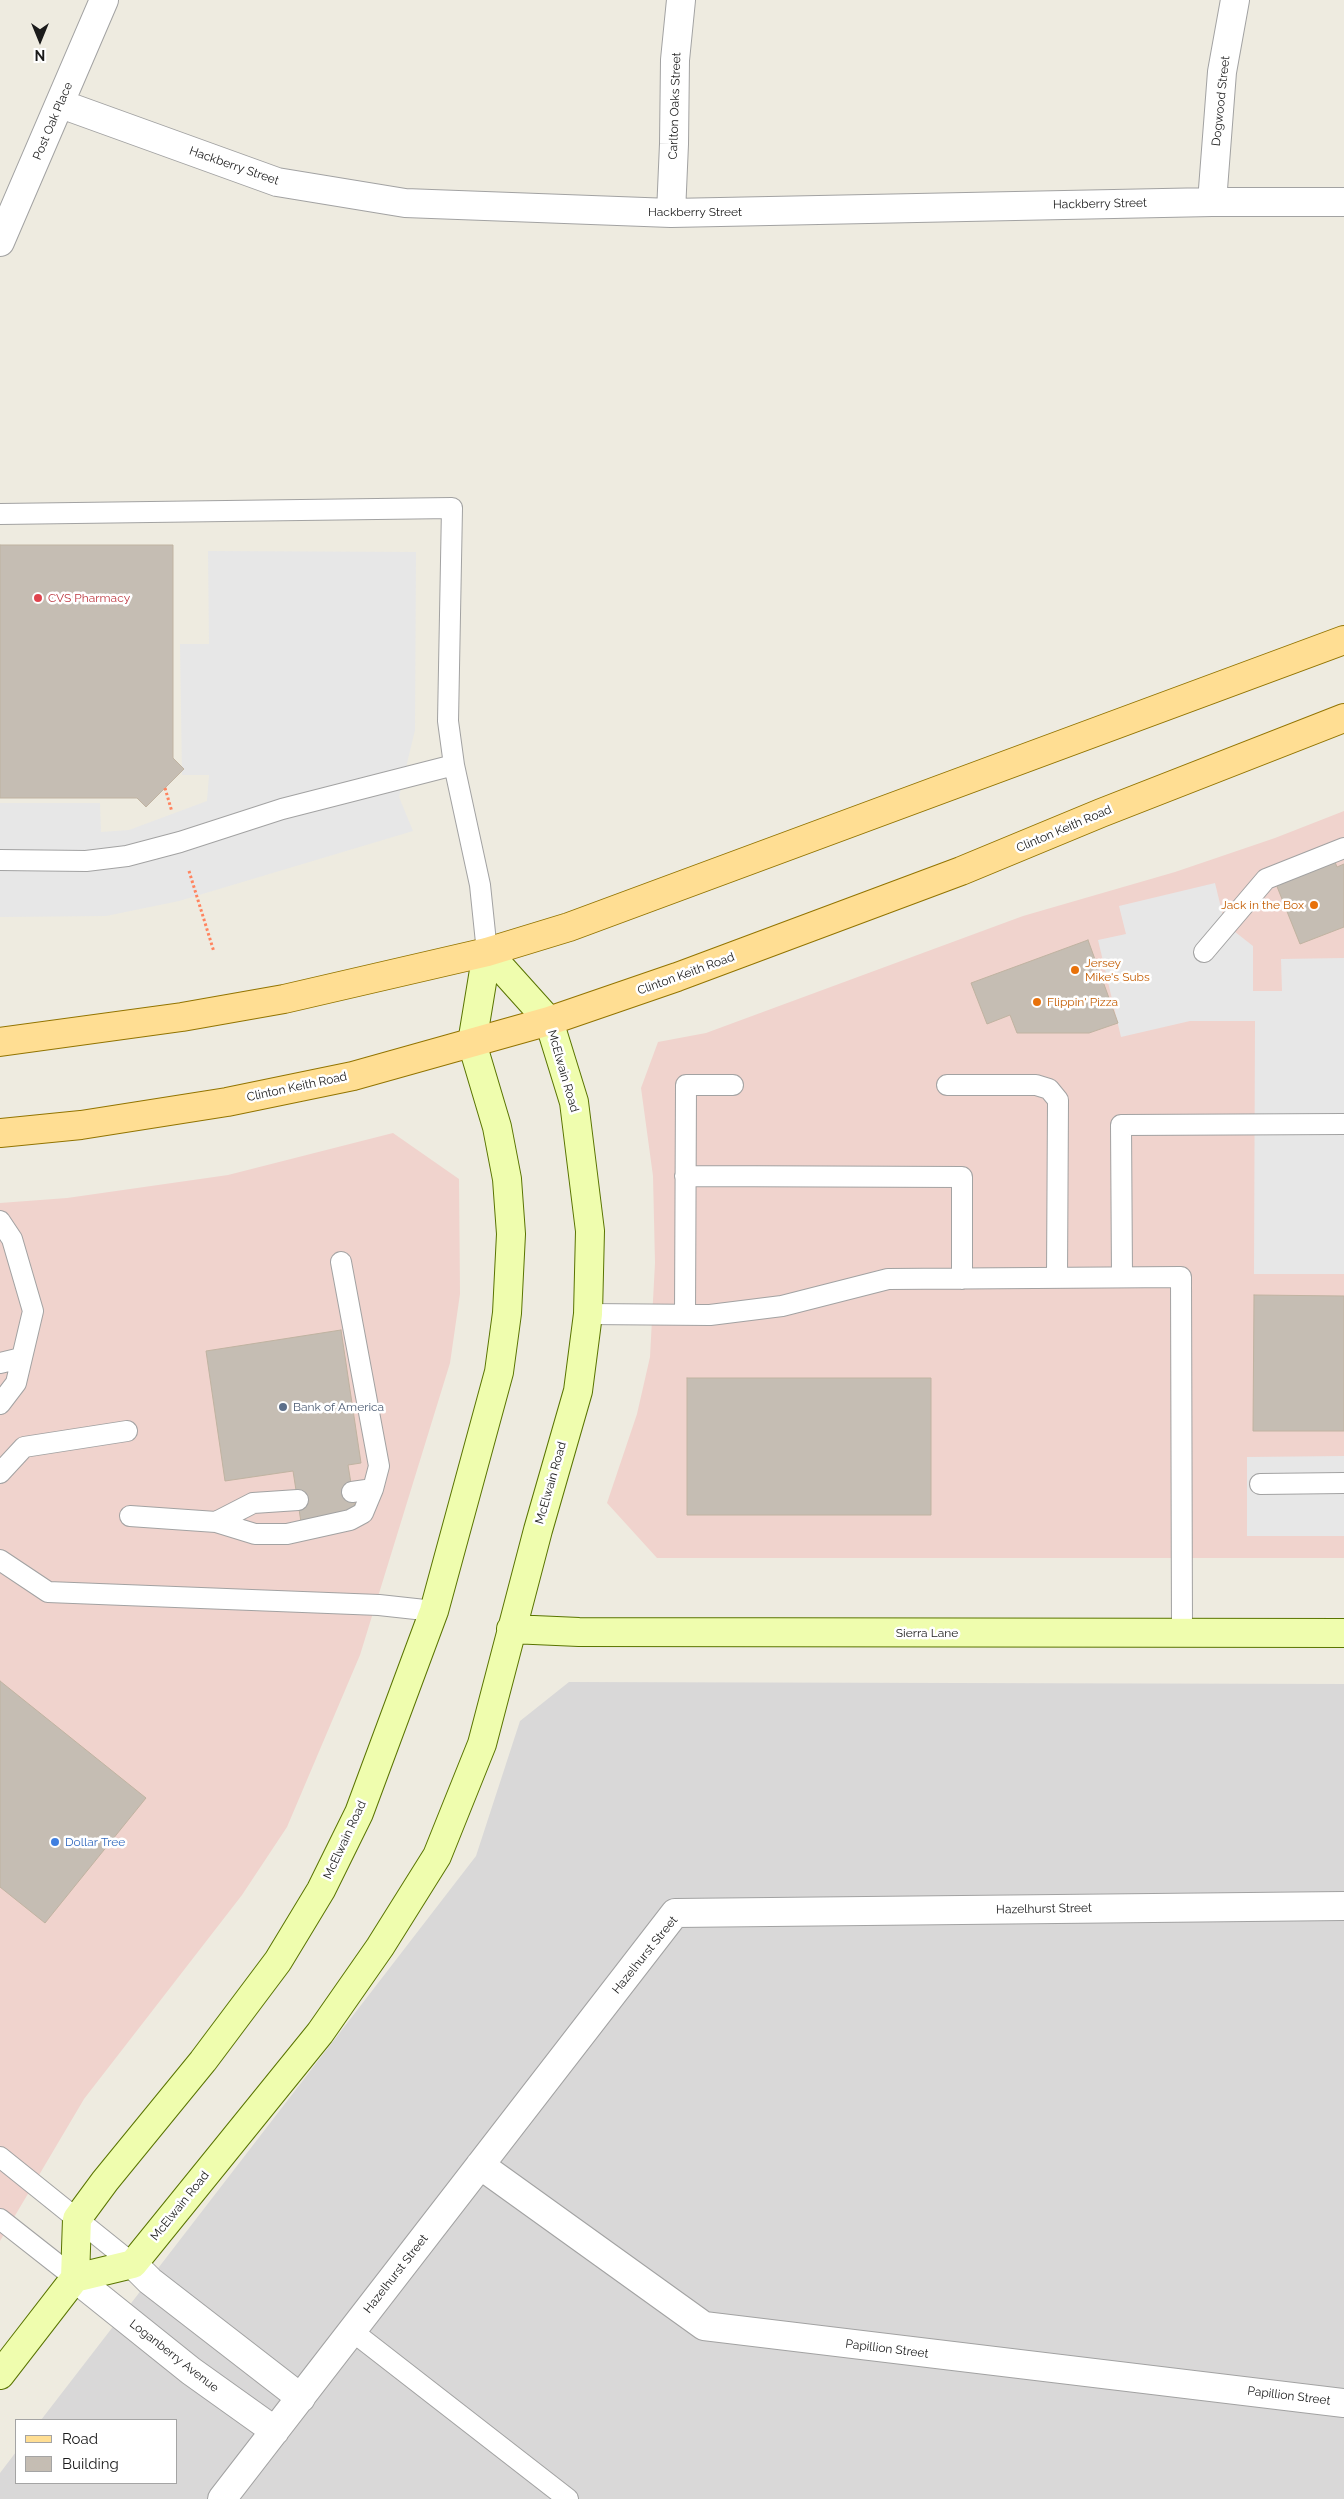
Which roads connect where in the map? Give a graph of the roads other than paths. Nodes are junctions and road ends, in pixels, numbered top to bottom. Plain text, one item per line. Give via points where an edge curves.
1 (104, 0) edge
2 (681, 0) edge
3 (1235, 0) edge
4 (61, 104) junction
5 (1212, 202) junction
6 (1344, 202) edge
7 (671, 213) junction
8 (0, 242) edge
9 (0, 514) edge
10 (1344, 640) edge
11 (1344, 718) edge
12 (454, 766) junction
13 (1344, 848) edge
14 (0, 860) edge
15 (487, 952) junction
16 (1204, 952) dead end
17 (549, 1020) junction
18 (0, 1042) edge
19 (472, 1043) junction
20 (733, 1085) dead end
21 (947, 1085) dead end
22 (1344, 1124) edge
23 (0, 1133) edge
24 (685, 1176) junction
25 (0, 1221) edge
26 (341, 1262) dead end
27 (1057, 1278) junction
28 (1122, 1278) junction
29 (962, 1279) junction
30 (588, 1314) junction
31 (685, 1315) junction
32 (21, 1358) junction
33 (0, 1363) edge
34 (0, 1404) edge
35 (127, 1431) dead end
36 (0, 1473) edge
37 (1344, 1483) edge
38 (1260, 1484) dead end
39 (373, 1489) junction
40 (352, 1492) dead end
41 (298, 1500) dead end
42 (130, 1516) dead end
43 (216, 1522) junction
44 (0, 1560) edge
45 (434, 1611) junction
46 (511, 1630) junction
47 (1182, 1633) junction
48 (1344, 1633) edge
49 (1344, 1906) edge
50 (0, 2158) edge
51 (480, 2165) junction
52 (0, 2218) edge
53 (77, 2219) junction
54 (141, 2272) junction
55 (75, 2278) junction
56 (352, 2331) junction
57 (0, 2375) edge
58 (301, 2398) junction
59 (1344, 2403) edge
60 (276, 2431) junction
61 (222, 2499) edge
62 (568, 2499) edge

1 - 4 street, Post Oak Place
2 - 7 street, Carlton Oaks Street via 675,60
3 - 5 street, Dogwood Street via 1222,72
4 - 7 street, Hackberry Street via 277,182 405,203
4 - 8 street, Post Oak Place
5 - 6 street, Hackberry Street
5 - 7 street, Hackberry Street
9 - 12 lane via 452,508 448,721
10 - 15 main road via 569,927
11 - 17 main road, Clinton Keith Road via 915,889 676,978
12 - 14 lane via 282,809 127,856 86,861
12 - 15 lane via 480,885
13 - 16 lane via 1266,879
15 - 17 main road, McElwain Road
15 - 18 main road via 266,1002
15 - 19 main road, McElwain Road
17 - 19 main road, Clinton Keith Road
17 - 30 main road, McElwain Road via 574,1102 590,1231
19 - 23 main road, Clinton Keith Road via 353,1076 227,1102 81,1125
19 - 45 main road, McElwain Road via 497,1126 507,1179 511,1234 507,1313 499,1372
20 - 24 lane via 686,1085
21 - 27 lane via 1036,1085 1049,1089 1058,1100
22 - 28 lane via 1121,1125
24 - 29 lane via 962,1177
24 - 31 lane
25 - 32 lane via 12,1239 32,1311
26 - 39 lane via 379,1466
27 - 28 lane
27 - 29 lane
28 - 47 lane via 1181,1277
29 - 31 lane via 888,1279 782,1306
30 - 31 lane
30 - 46 main road, McElwain Road via 578,1390
32 - 33 lane
32 - 34 lane via 16,1383
35 - 36 lane via 24,1447
37 - 38 lane
39 - 40 lane
39 - 43 lane via 363,1513 350,1520 287,1534 254,1534
41 - 43 lane via 253,1503
42 - 43 lane
44 - 45 lane via 48,1592 379,1605
45 - 53 main road, McElwain Road via 359,1813 321,1890 278,1961 204,2061
46 - 47 main road, Sierra Lane
46 - 54 main road, McElwain Road via 482,1744 437,1856 380,1947 320,2033
47 - 48 main road, Sierra Lane
49 - 51 street, Hazelhurst Street via 675,1913
50 - 53 lane
51 - 56 street, Hazelhurst Street
51 - 59 street, Papillion Street via 704,2326
52 - 55 lane
53 - 54 lane
53 - 55 main road
54 - 55 main road
54 - 58 street
55 - 57 main road
55 - 60 street, Loganberry Avenue via 191,2371
56 - 58 street, Hazelhurst Street
56 - 62 lane
58 - 60 street, Hazelhurst Street
60 - 61 street, Hazelhurst Street

